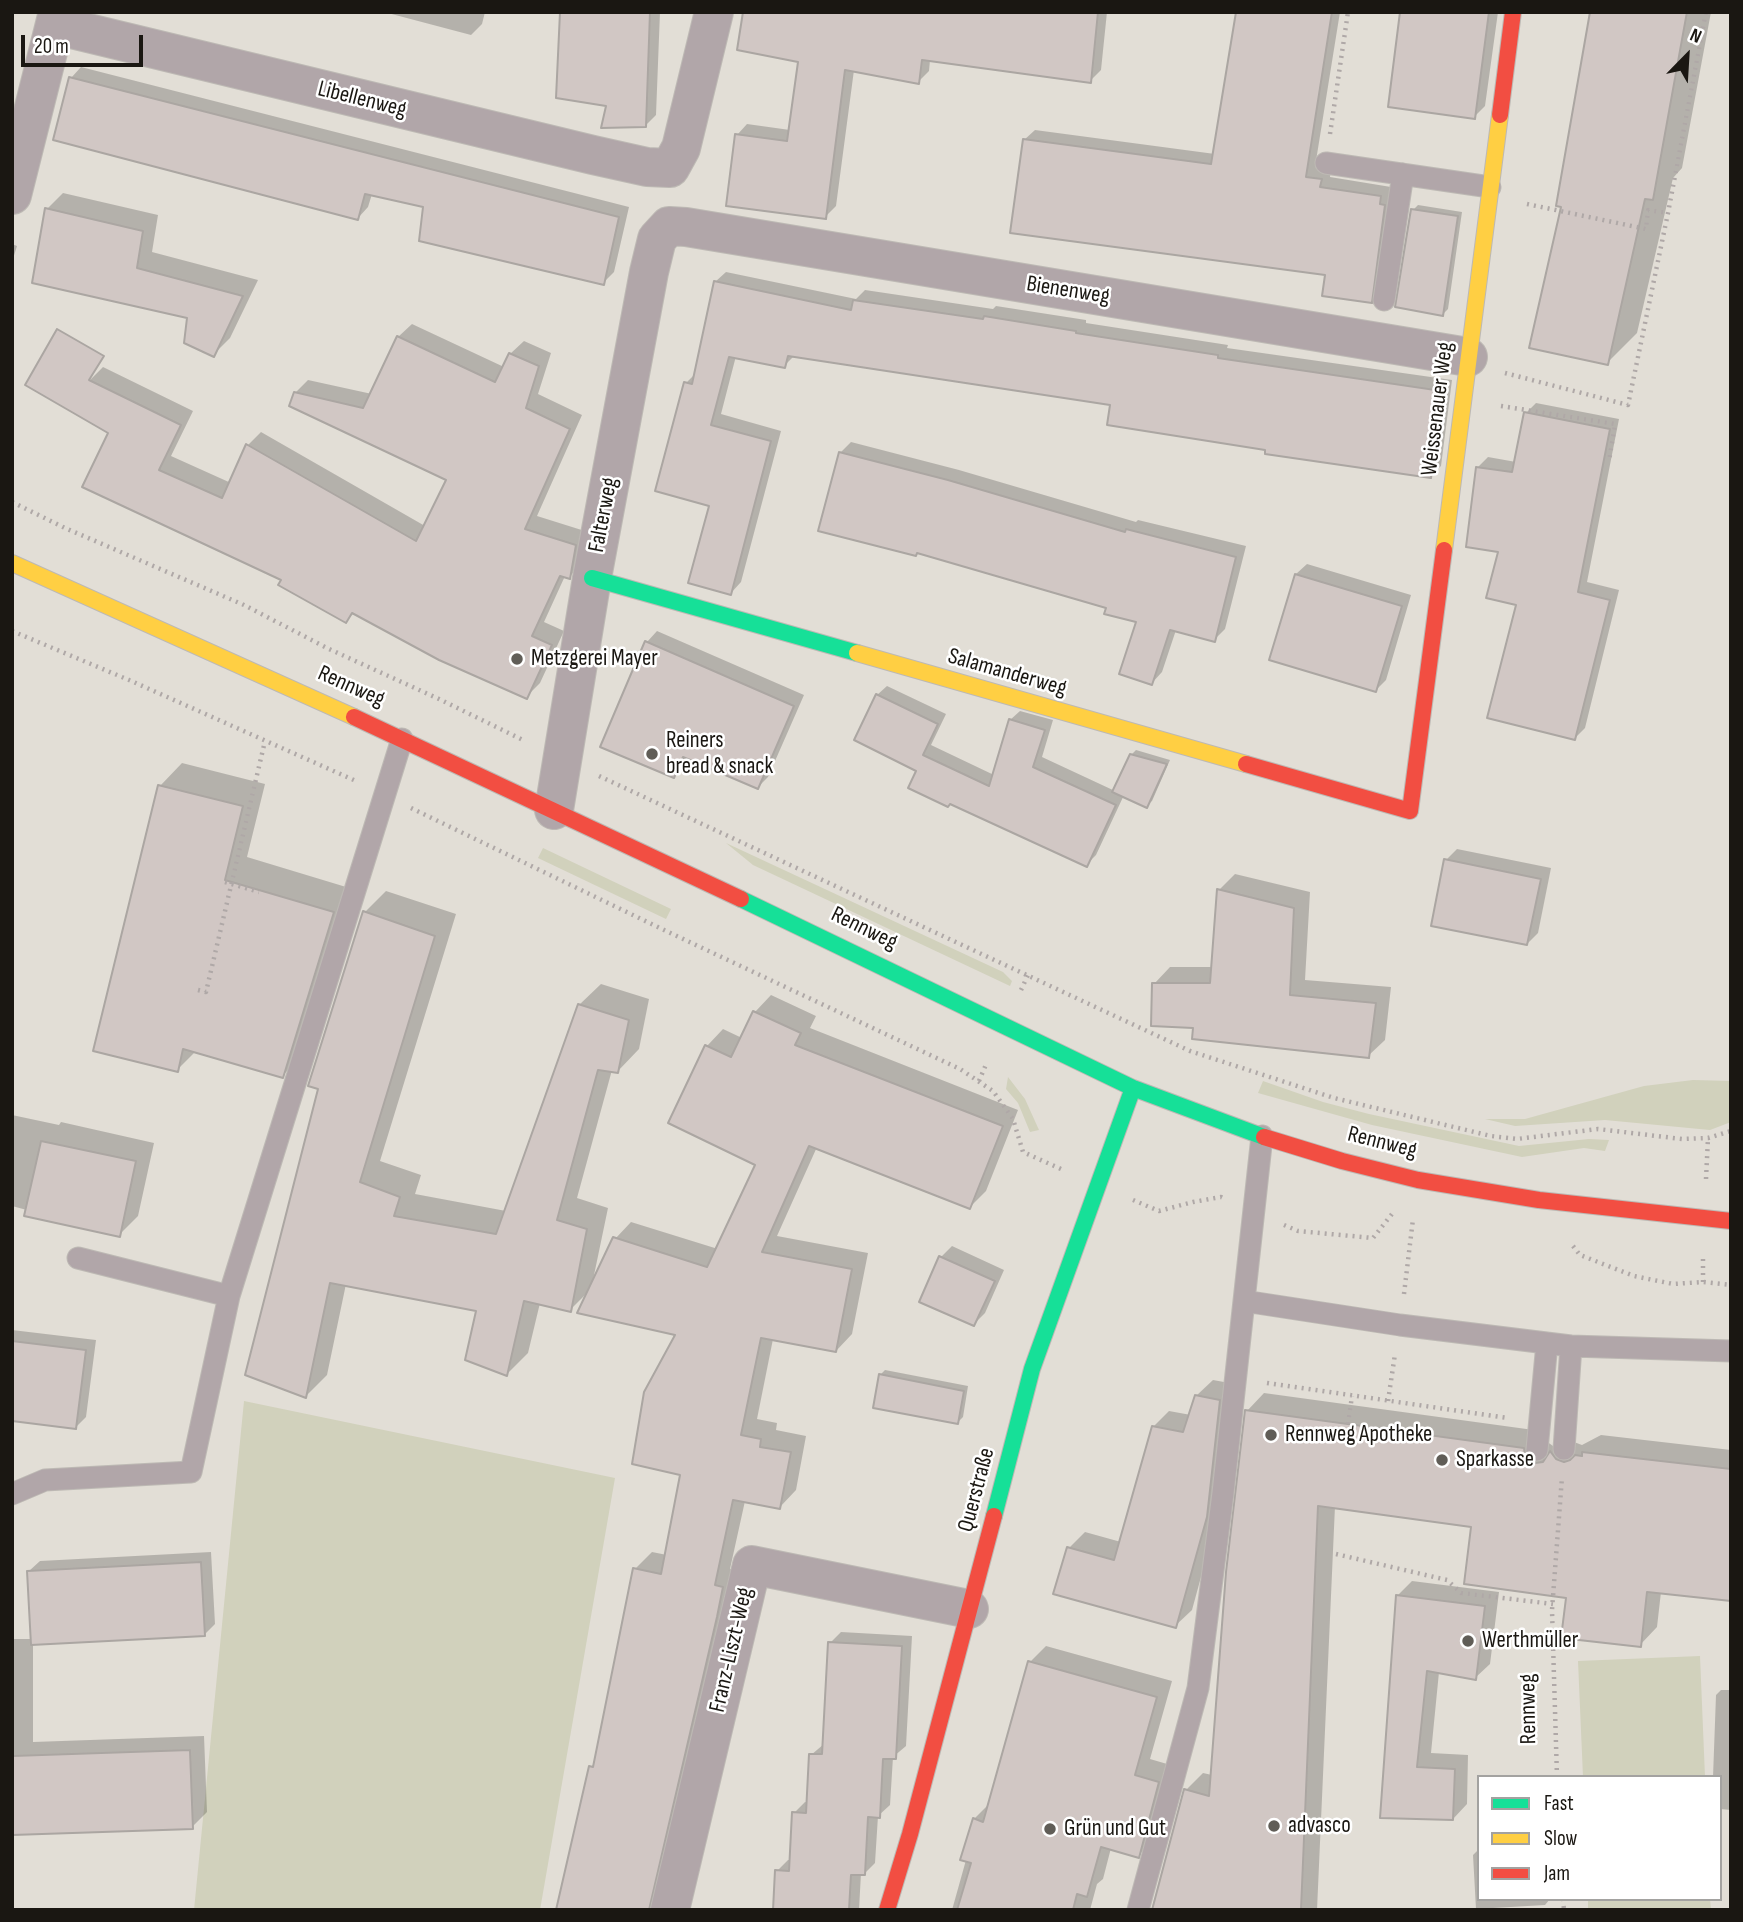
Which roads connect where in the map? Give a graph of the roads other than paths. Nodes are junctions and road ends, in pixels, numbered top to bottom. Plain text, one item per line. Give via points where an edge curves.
1 (714, 12) edge
2 (1513, 12) edge
3 (57, 19) edge
4 (1326, 163) road end
5 (1403, 174) junction
6 (1490, 187) junction
7 (12, 195) edge
8 (669, 226) joint
9 (1384, 300) dead end
10 (1468, 357) junction
11 (12, 563) edge
12 (592, 578) junction
13 (402, 739) junction
14 (554, 810) junction
15 (1410, 811) joint
16 (1133, 1088) junction
17 (1262, 1136) junction
18 (1731, 1221) edge
19 (78, 1258) dead end
20 (229, 1296) junction
21 (1244, 1301) junction
22 (1547, 1343) junction
23 (1571, 1346) junction
24 (1731, 1351) edge
25 (1564, 1448) road end
26 (1537, 1450) dead end
27 (12, 1494) edge
28 (969, 1609) junction
29 (670, 1910) edge
30 (887, 1910) edge
31 (1138, 1910) edge

1 - 3 street, Libellenweg via 681,148 670,168 593,155
2 - 6 street, Weissenauer Weg
3 - 7 street
4 - 5 lane
5 - 6 lane
5 - 9 lane
6 - 10 street, Weissenauer Weg
8 - 10 street, Bienenweg
8 - 12 street, Falterweg via 657,239 649,272
10 - 15 street, Weissenauer Weg
11 - 13 street, Rennweg
12 - 14 street, Falterweg
12 - 15 street, Salamanderweg
13 - 14 street, Rennweg
13 - 20 lane
14 - 16 street, Rennweg
16 - 17 street, Rennweg
16 - 28 street, Querstraße via 1032,1369
17 - 18 street, Rennweg via 1418,1180 1539,1200
17 - 21 lane
19 - 20 lane
20 - 27 lane via 191,1472 45,1480
21 - 22 lane
21 - 31 lane via 1198,1688
22 - 23 lane
22 - 26 lane
23 - 24 lane
23 - 25 lane
28 - 29 street, Franz-Liszt-Weg via 752,1565
28 - 30 street, Querstraße

